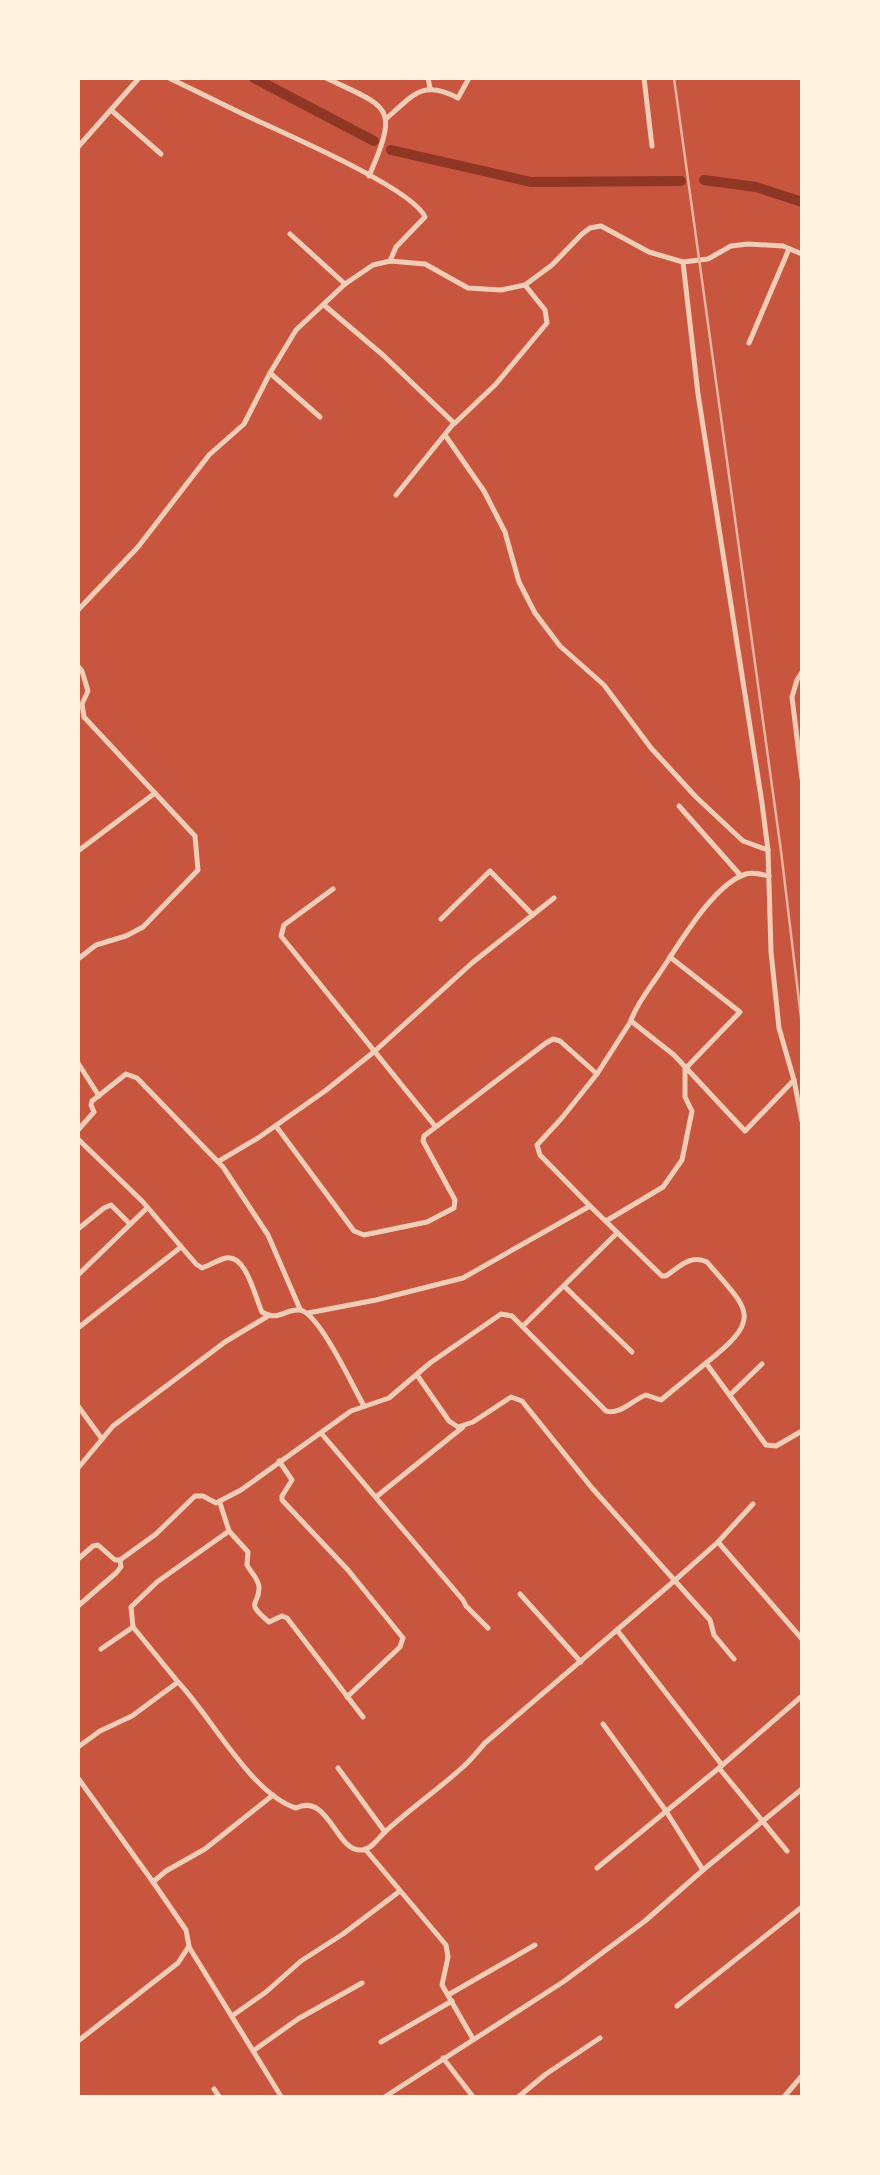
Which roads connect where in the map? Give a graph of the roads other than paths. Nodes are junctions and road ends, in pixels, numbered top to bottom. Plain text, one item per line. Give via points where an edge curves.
1 (138, 78) edge
2 (169, 78) edge
3 (326, 78) edge
4 (428, 78) edge
5 (470, 78) edge
6 (644, 78) edge
7 (430, 88) junction
8 (111, 110) junction
9 (387, 118) junction
10 (78, 146) edge
11 (652, 146) dead end
12 (161, 154) dead end
13 (369, 176) junction
14 (290, 234) dead end
15 (789, 248) junction
16 (802, 254) edge
17 (390, 261) junction
18 (683, 262) junction
19 (346, 284) junction
20 (525, 285) junction
21 (324, 305) junction
22 (749, 343) dead end
23 (270, 373) junction
24 (320, 417) dead end
25 (454, 423) junction
26 (444, 435) junction
27 (396, 494) dead end
28 (78, 610) edge
29 (78, 666) edge
30 (802, 672) edge
31 (802, 779) edge
32 (155, 793) junction
33 (680, 806) dead end
34 (768, 850) junction
35 (78, 851) edge
36 (741, 876) junction
37 (769, 876) junction
38 (333, 890) dead end
39 (554, 898) dead end
40 (532, 915) junction
41 (441, 919) dead end
42 (670, 957) junction
43 (78, 959) edge
44 (631, 1020) junction
45 (374, 1051) junction
46 (78, 1063) edge
47 (685, 1070) junction
48 (597, 1074) junction
49 (794, 1080) junction
50 (99, 1096) junction
51 (802, 1121) edge
52 (276, 1126) junction
53 (435, 1126) junction
54 (78, 1130) edge
55 (78, 1139) edge
56 (219, 1162) junction
57 (590, 1206) junction
58 (148, 1208) junction
59 (605, 1221) junction
60 (129, 1224) junction
61 (78, 1229) edge
62 (617, 1233) junction
63 (181, 1247) junction
64 (78, 1275) edge
65 (564, 1286) junction
66 (300, 1310) junction
67 (308, 1313) junction
68 (268, 1316) junction
69 (522, 1327) junction
70 (78, 1328) edge
71 (632, 1352) dead end
72 (706, 1362) junction
73 (762, 1364) dead end
74 (417, 1375) junction
75 (730, 1395) junction
76 (78, 1406) edge
77 (364, 1406) junction
78 (466, 1425) junction
79 (802, 1431) edge
80 (321, 1433) junction
81 (102, 1439) junction
82 (279, 1461) junction
83 (78, 1468) edge
84 (376, 1497) junction
85 (220, 1503) junction
86 (754, 1504) dead end
87 (229, 1531) junction
88 (718, 1542) junction
89 (78, 1559) edge
90 (120, 1560) junction
91 (673, 1582) junction
92 (520, 1594) dead end
93 (78, 1606) edge
94 (133, 1627) junction
95 (488, 1628) dead end
96 (617, 1630) junction
97 (802, 1639) edge
98 (101, 1649) dead end
99 (734, 1659) dead end
100 (580, 1662) junction
101 (178, 1682) junction
102 (347, 1696) junction
103 (802, 1696) edge
104 (362, 1717) dead end
105 (603, 1724) dead end
106 (78, 1746) edge
107 (720, 1767) junction
108 (338, 1768) dead end
109 (78, 1778) edge
110 (802, 1789) edge
111 (274, 1796) junction
112 (666, 1810) junction
113 (763, 1822) junction
114 (385, 1832) junction
115 (365, 1849) junction
116 (787, 1851) dead end
117 (597, 1868) dead end
118 (703, 1870) junction
119 (153, 1882) junction
120 (400, 1891) junction
121 (802, 1907) edge
122 (188, 1946) junction
123 (535, 1946) dead end
124 (362, 1983) dead end
125 (450, 1998) junction
126 (677, 2006) dead end
127 (232, 2016) junction
128 (600, 2038) dead end
129 (473, 2039) junction
130 (78, 2041) edge
131 (381, 2042) dead end
132 (253, 2051) junction
133 (443, 2058) junction
134 (801, 2077) edge
135 (214, 2089) dead end
136 (220, 2098) edge
137 (282, 2098) edge
138 (383, 2098) edge
139 (474, 2098) edge
140 (517, 2098) edge
141 (784, 2098) edge

1 - 8 street
2 - 13 street
3 - 9 street via 372,100
4 - 7 street
5 - 7 street via 458,98
6 - 11 street
7 - 9 street
8 - 10 street
8 - 12 street
9 - 13 street
13 - 17 street via 425,214
14 - 19 street
15 - 16 street
15 - 18 street via 731,246 708,259
15 - 22 street
17 - 19 street
17 - 20 street via 425,264 468,288
18 - 20 street via 601,226 582,234
18 - 34 street
19 - 21 street
20 - 25 street via 547,323
21 - 23 street via 296,330
21 - 25 street
23 - 24 street
23 - 28 street via 244,424
25 - 26 street
26 - 27 street
26 - 34 street via 484,491 519,582 560,646 604,685 696,797 744,841
29 - 32 street via 88,692 84,717
30 - 31 street via 792,697
32 - 35 street
32 - 43 street via 194,836 198,870 143,927
33 - 36 street
34 - 37 street
36 - 37 street
36 - 42 street via 690,926
37 - 49 street via 779,1028
38 - 45 street via 284,925 281,936
39 - 40 street
40 - 41 street via 490,871
40 - 45 street
42 - 44 street
42 - 47 street via 740,1012
44 - 47 street
44 - 48 street
45 - 52 street
45 - 53 street
46 - 50 street
47 - 49 street via 744,1131
47 - 59 street via 684,1097 692,1111 682,1160 663,1187
48 - 53 street via 553,1039
48 - 57 street via 537,1149
49 - 51 street
50 - 54 street
50 - 56 street via 133,1075
52 - 53 street via 354,1231 364,1235 426,1222 454,1208 423,1142
52 - 56 street
55 - 58 street
56 - 66 street via 268,1235
57 - 59 street
57 - 67 street via 463,1278
58 - 60 street
58 - 63 street
59 - 62 street
60 - 61 street via 112,1206
60 - 64 street
62 - 65 street
62 - 72 street via 662,1276 690,1259 707,1262 742,1303 742,1327
63 - 68 street via 202,1268 236,1258
63 - 70 street
65 - 69 street
65 - 71 street
66 - 67 street
66 - 68 street
67 - 77 street
68 - 81 street
69 - 72 street via 611,1412 646,1395 661,1400
69 - 74 street via 501,1314
72 - 75 street
73 - 75 street
74 - 77 street via 389,1398
74 - 78 street via 454,1426
75 - 79 street via 766,1444 776,1446
76 - 81 street
77 - 80 street
78 - 84 street
78 - 91 street via 512,1397 522,1401
80 - 82 street
80 - 84 street
81 - 83 street
82 - 85 street
82 - 102 street via 292,1480 282,1500 402,1638
84 - 95 street
85 - 87 street
85 - 90 street via 195,1496
86 - 88 street
87 - 94 street via 136,1600
87 - 102 street via 248,1552 246,1565 258,1582 254,1607 269,1622 287,1618
88 - 91 street
88 - 97 street
89 - 90 street via 98,1545
90 - 93 street via 116,1573
91 - 96 street
91 - 99 street via 710,1620
92 - 100 street
94 - 98 street
94 - 101 street
96 - 100 street
96 - 107 street
100 - 114 street
101 - 106 street
101 - 111 street
102 - 104 street
103 - 107 street
105 - 112 street
107 - 112 street
107 - 113 street
108 - 114 street
109 - 119 street
110 - 113 street
111 - 115 street via 296,1808 316,1807 353,1848
111 - 119 street
112 - 117 street
112 - 118 street
113 - 116 street
113 - 118 street
114 - 115 street
115 - 120 street
118 - 129 street via 563,1982
119 - 122 street via 186,1930
120 - 125 street via 446,1946 442,1980
120 - 127 street
121 - 126 street
122 - 127 street
122 - 130 street via 178,1963
123 - 125 street
124 - 132 street
125 - 129 street
125 - 131 street
127 - 132 street
128 - 140 street
129 - 133 street
132 - 137 street
133 - 138 street
133 - 139 street
134 - 141 street
135 - 136 street

